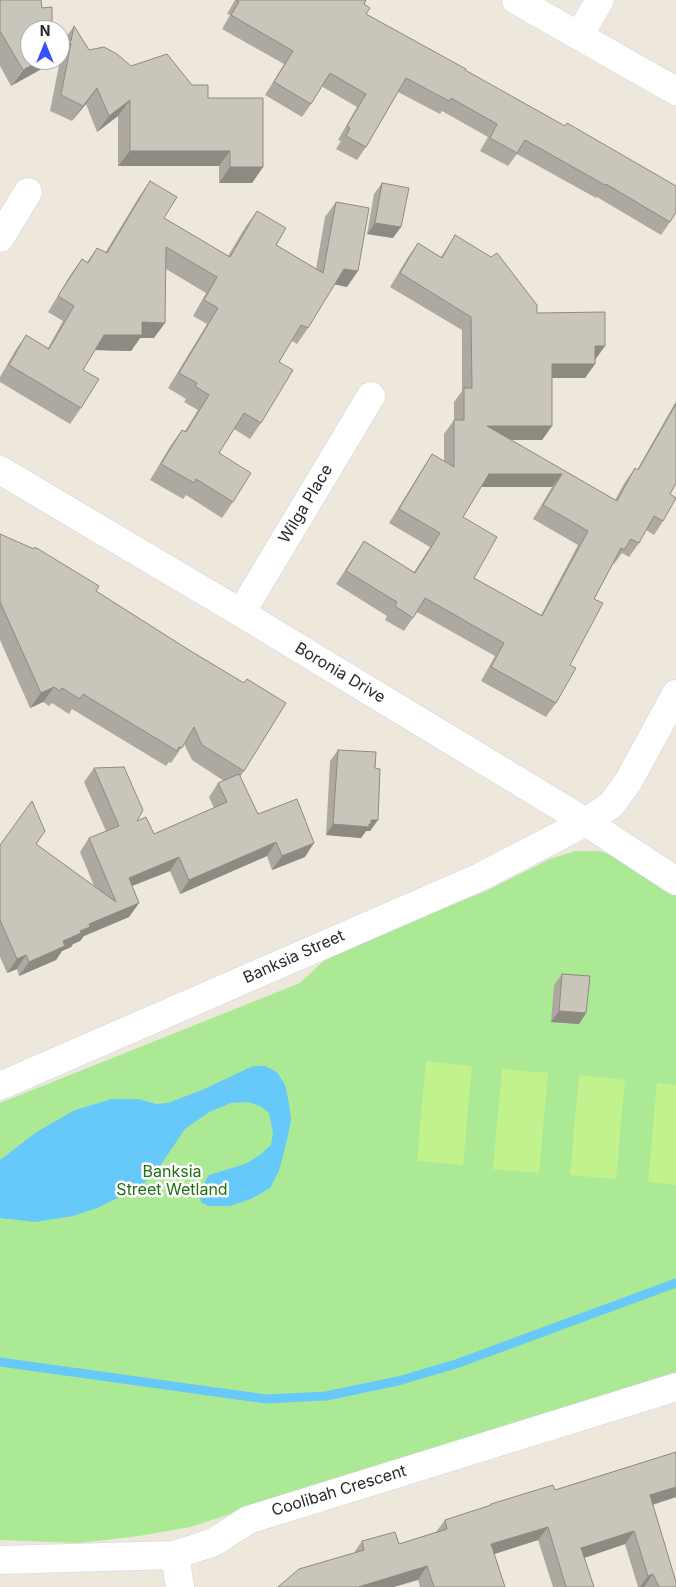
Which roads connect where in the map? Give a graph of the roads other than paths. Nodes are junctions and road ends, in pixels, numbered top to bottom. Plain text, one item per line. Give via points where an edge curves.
1 (516, 0) edge
2 (600, 0) edge
3 (579, 36) junction
4 (676, 91) edge
5 (28, 192) dead end
6 (0, 238) edge
7 (371, 396) dead end
8 (0, 470) edge
9 (242, 613) junction
10 (676, 694) edge
11 (586, 822) junction
12 (676, 881) edge
13 (0, 1086) edge
14 (676, 1387) edge
15 (175, 1555) junction
16 (0, 1560) edge
17 (180, 1587) edge

1 - 3 street
2 - 3 street
3 - 4 street
5 - 6 street
7 - 9 street, Wilga Place
8 - 9 street, Boronia Drive
9 - 11 street, Boronia Drive
10 - 11 street, Banksia Street via 628,782 611,805
11 - 12 street, Boronia Drive
11 - 13 street, Banksia Street via 480,877
14 - 15 street, Coolibah Crescent via 248,1520 214,1542
15 - 16 street, Coolibah Crescent
15 - 17 street

